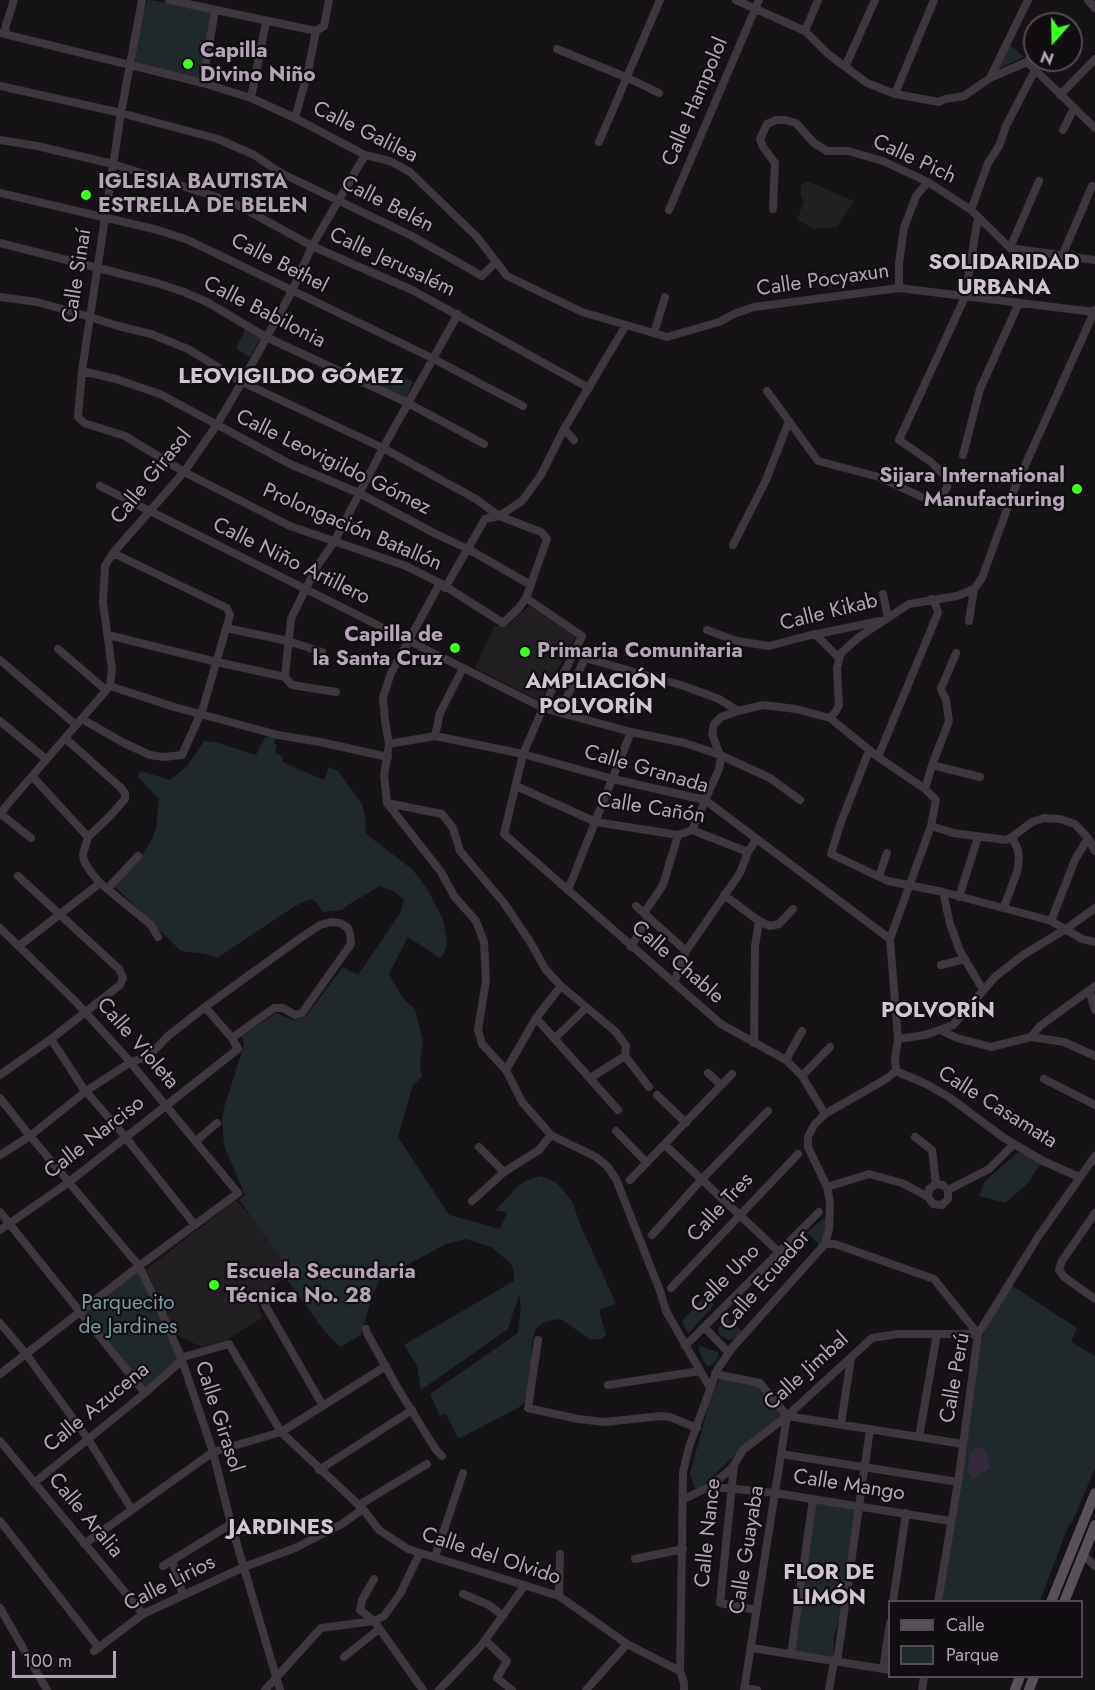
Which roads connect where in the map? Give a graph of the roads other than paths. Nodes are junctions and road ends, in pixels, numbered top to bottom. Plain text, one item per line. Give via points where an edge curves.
1 (14, 0) edge
2 (142, 0) edge
3 (169, 0) edge
4 (329, 0) edge
5 (660, 0) edge
6 (736, 0) edge
7 (818, 0) edge
8 (875, 0) edge
9 (934, 0) edge
10 (1028, 0) edge
11 (1088, 0) edge
12 (758, 4) edge
13 (1095, 8) edge
14 (215, 10) junction
15 (266, 22) junction
16 (316, 31) junction
17 (806, 31) junction
18 (3, 33) edge
19 (557, 49) dead end
20 (1095, 59) edge
21 (131, 64) junction
22 (206, 64) dead end
23 (1023, 64) edge
24 (845, 67) junction
25 (1034, 72) edge
26 (1037, 72) edge
27 (628, 78) junction
28 (990, 78) junction
29 (0, 86) edge
30 (659, 93) dead end
31 (895, 94) junction
32 (1060, 95) junction
33 (251, 98) junction
34 (1074, 108) junction
35 (121, 113) junction
36 (295, 118) junction
37 (1095, 128) edge
38 (1063, 130) dead end
39 (0, 140) edge
40 (599, 142) dead end
41 (365, 154) junction
42 (113, 164) junction
43 (1039, 181) dead end
44 (928, 182) junction
45 (1092, 186) dead end
46 (0, 193) edge
47 (340, 201) junction
48 (773, 209) dead end
49 (669, 210) dead end
50 (971, 210) junction
51 (978, 217) junction
52 (105, 218) junction
53 (0, 243) edge
54 (312, 246) junction
55 (1010, 248) junction
56 (1062, 256) junction
57 (1095, 260) edge
58 (496, 262) junction
59 (98, 268) junction
60 (899, 288) junction
61 (292, 291) junction
62 (0, 297) edge
63 (665, 297) dead end
64 (965, 297) junction
65 (1019, 303) junction
66 (1095, 311) edge
67 (458, 314) junction
68 (90, 317) junction
69 (626, 325) junction
70 (654, 333) junction
71 (266, 337) junction
72 (668, 337) joint
73 (432, 358) junction
74 (82, 371) junction
75 (242, 382) junction
76 (589, 388) junction
77 (767, 391) dead end
78 (408, 403) junction
79 (522, 406) dead end
80 (78, 417) joint
81 (789, 421) junction
82 (216, 426) junction
83 (564, 429) junction
84 (574, 440) dead end
85 (484, 444) dead end
86 (383, 448) junction
87 (963, 455) dead end
88 (184, 471) junction
89 (541, 475) junction
90 (548, 481) dead end
91 (100, 486) dead end
92 (359, 493) junction
93 (150, 511) junction
94 (499, 516) junction
95 (334, 542) junction
96 (733, 545) dead end
97 (468, 549) junction
98 (113, 553) junction
99 (531, 585) junction
100 (442, 586) junction
101 (974, 589) junction
102 (305, 590) junction
103 (883, 594) dead end
104 (526, 598) junction
105 (931, 599) junction
106 (886, 620) junction
107 (969, 621) dead end
108 (226, 628) junction
109 (708, 630) dead end
110 (108, 634) junction
111 (815, 634) junction
112 (410, 640) junction
113 (288, 641) junction
114 (58, 649) dead end
115 (322, 652) dead end
116 (956, 653) dead end
117 (839, 658) junction
118 (0, 660) edge
119 (216, 662) junction
120 (463, 668) junction
121 (285, 677) junction
122 (108, 688) junction
123 (336, 692) dead end
124 (543, 708) junction
125 (738, 711) junction
126 (560, 712) junction
127 (201, 713) junction
128 (830, 718) junction
129 (0, 721) edge
130 (79, 722) junction
131 (631, 732) junction
132 (435, 736) junction
133 (65, 738) junction
134 (389, 744) junction
135 (869, 751) junction
136 (523, 754) junction
137 (720, 755) junction
138 (878, 757) junction
139 (388, 758) junction
140 (46, 759) junction
141 (932, 765) junction
142 (32, 776) junction
143 (980, 777) dead end
144 (613, 779) junction
145 (516, 786) junction
146 (925, 789) junction
147 (800, 800) dead end
148 (705, 801) junction
149 (387, 803) junction
150 (0, 815) edge
151 (597, 822) junction
152 (931, 826) junction
153 (692, 830) junction
154 (678, 835) junction
155 (88, 837) junction
156 (978, 837) junction
157 (1012, 837) junction
158 (31, 838) dead end
159 (1088, 838) junction
160 (756, 840) junction
161 (1095, 851) edge
162 (748, 852) junction
163 (887, 853) dead end
164 (138, 856) dead end
165 (18, 876) dead end
166 (879, 876) junction
167 (100, 883) junction
168 (910, 885) junction
169 (108, 888) junction
170 (568, 890) junction
171 (943, 892) junction
172 (724, 895) junction
173 (959, 897) junction
174 (636, 906) dead end
175 (1004, 907) junction
176 (1095, 908) edge
177 (793, 909) dead end
178 (60, 914) junction
179 (646, 915) junction
180 (759, 921) junction
181 (1051, 921) junction
182 (0, 928) edge
183 (1066, 929) junction
184 (158, 937) dead end
185 (890, 939) junction
186 (1095, 942) edge
187 (19, 946) junction
188 (631, 947) junction
189 (686, 951) junction
190 (965, 959) junction
191 (941, 965) dead end
192 (674, 983) junction
193 (561, 986) junction
194 (1092, 988) edge
195 (983, 990) junction
196 (205, 1006) junction
197 (586, 1008) junction
198 (1095, 1010) edge
199 (85, 1011) junction
200 (536, 1018) junction
201 (802, 1030) dead end
202 (940, 1030) junction
203 (1030, 1037) junction
204 (232, 1038) junction
205 (555, 1038) junction
206 (51, 1039) junction
207 (898, 1039) junction
208 (754, 1043) junction
209 (830, 1047) dead end
210 (625, 1056) junction
211 (1095, 1056) edge
212 (786, 1060) junction
213 (131, 1062) junction
214 (506, 1070) junction
215 (896, 1071) junction
216 (708, 1073) dead end
217 (732, 1074) dead end
218 (0, 1075) edge
219 (802, 1076) junction
220 (590, 1078) junction
221 (1044, 1079) dead end
222 (721, 1085) junction
223 (649, 1087) dead end
224 (86, 1091) junction
225 (657, 1095) dead end
226 (0, 1098) edge
227 (166, 1104) junction
228 (1095, 1105) edge
229 (618, 1110) dead end
230 (768, 1111) dead end
231 (825, 1114) junction
232 (217, 1123) dead end
233 (686, 1123) junction
234 (616, 1131) dead end
235 (552, 1135) junction
236 (30, 1136) junction
237 (915, 1137) dead end
238 (127, 1138) junction
239 (196, 1141) junction
240 (1014, 1144) junction
241 (665, 1145) junction
242 (479, 1148) dead end
243 (798, 1154) dead end
244 (0, 1155) edge
245 (1095, 1156) edge
246 (647, 1163) junction
247 (504, 1172) junction
248 (1079, 1177) junction
249 (702, 1179) junction
250 (630, 1180) dead end
251 (69, 1182) junction
252 (936, 1184) junction
253 (827, 1187) junction
254 (948, 1190) junction
255 (928, 1197) junction
256 (472, 1200) dead end
257 (0, 1212) edge
258 (819, 1212) dead end
259 (1095, 1213) edge
260 (739, 1214) junction
261 (9, 1222) junction
262 (195, 1225) junction
263 (1091, 1226) edge
264 (0, 1230) edge
265 (652, 1235) dead end
266 (825, 1244) junction
267 (779, 1252) junction
268 (140, 1266) junction
269 (671, 1288) dead end
270 (1095, 1299) edge
271 (265, 1305) dead end
272 (81, 1311) junction
273 (0, 1323) edge
274 (704, 1327) junction
275 (366, 1329) dead end
276 (937, 1334) junction
277 (978, 1334) junction
278 (538, 1340) dead end
279 (229, 1344) joint
280 (685, 1346) junction
281 (729, 1353) junction
282 (26, 1354) junction
283 (851, 1358) junction
284 (181, 1359) junction
285 (386, 1366) junction
286 (700, 1371) junction
287 (0, 1374) edge
288 (715, 1374) junction
289 (608, 1385) dead end
290 (710, 1388) junction
291 (145, 1393) junction
292 (323, 1406) junction
293 (412, 1410) junction
294 (787, 1416) junction
295 (840, 1424) junction
296 (697, 1428) junction
297 (870, 1429) junction
298 (281, 1432) junction
299 (920, 1437) junction
300 (88, 1439) junction
301 (963, 1444) junction
302 (1, 1445) edge
303 (213, 1452) junction
304 (782, 1454) junction
305 (442, 1456) dead end
306 (427, 1464) dead end
307 (734, 1465) junction
308 (864, 1467) junction
309 (319, 1470) junction
310 (463, 1473) dead end
311 (957, 1482) junction
312 (34, 1483) junction
313 (706, 1488) junction
314 (731, 1488) junction
315 (775, 1492) junction
316 (1094, 1496) edge
317 (684, 1499) junction
318 (813, 1499) junction
319 (858, 1506) junction
320 (361, 1507) junction
321 (132, 1509) junction
322 (906, 1513) junction
323 (0, 1521) edge
324 (950, 1521) junction
325 (231, 1524) junction
326 (1095, 1525) edge
327 (84, 1544) junction
328 (683, 1550) junction
329 (420, 1553) junction
330 (560, 1554) dead end
331 (1083, 1555) junction
332 (435, 1557) junction
333 (635, 1559) dead end
334 (172, 1561) junction
335 (1073, 1565) junction
336 (163, 1566) dead end
337 (1095, 1566) edge
338 (244, 1567) junction
339 (374, 1579) dead end
340 (525, 1584) junction
341 (463, 1594) dead end
342 (183, 1595) junction
343 (559, 1596) junction
344 (893, 1600) edge
345 (938, 1600) edge
346 (1052, 1600) edge
347 (1064, 1600) edge
348 (0, 1608) edge
349 (756, 1610) junction
350 (142, 1614) junction
351 (503, 1616) junction
352 (374, 1621) junction
353 (379, 1629) junction
354 (485, 1640) junction
355 (627, 1644) junction
356 (888, 1646) edge
357 (752, 1648) junction
358 (790, 1654) junction
359 (344, 1657) dead end
360 (835, 1661) junction
361 (886, 1670) edge
362 (680, 1671) junction
363 (276, 1678) junction
364 (744, 1689) edge
365 (46, 1690) edge
366 (265, 1690) edge
367 (280, 1690) edge
368 (423, 1690) edge
369 (439, 1690) edge
370 (512, 1690) edge
371 (586, 1690) edge
372 (684, 1690) edge
373 (757, 1690) edge
374 (829, 1690) edge

1 - 18 street
2 - 21 street, Calle Sinaí
3 - 14 street
4 - 16 street via 324,26
5 - 27 street
6 - 12 street
7 - 17 street
8 - 24 street
9 - 31 street
10 - 28 street
11 - 13 street
12 - 17 street
12 - 49 street, Calle Hampolol
14 - 15 street
14 - 22 street
15 - 16 street
15 - 33 street
16 - 36 street
17 - 24 street
18 - 21 street, Calle Galilea
19 - 27 street
20 - 32 street
21 - 33 street, Calle Galilea
21 - 35 street, Calle Sinaí
23 - 28 street
24 - 31 street
25 - 50 street via 988,163
26 - 32 street
27 - 30 street
27 - 40 street
28 - 31 street via 964,96 939,102
29 - 35 street, Calle Belén
32 - 34 street
33 - 36 street, Calle Galilea
34 - 37 street
34 - 38 street
35 - 42 street, Calle Sinaí
35 - 47 street, Calle Belén via 218,139
36 - 41 street, Calle Galilea
39 - 42 street, Calle Jerusalém
41 - 47 street, Calle Girasol
41 - 58 street, Calle Galilea via 410,172 477,237
42 - 52 street, Calle Sinaí
42 - 54 street, Calle Jerusalém via 232,202
43 - 55 street
44 - 48 street, Calle Pich via 883,161 848,151 827,151 796,123 776,120 767,124 760,139 775,163
44 - 50 street, Calle Pich
44 - 60 street via 916,196 904,228
45 - 56 street
46 - 52 street, Calle Bethel
47 - 54 street, Calle Girasol
47 - 58 street, Calle Belén via 482,276
50 - 51 street, Calle Pich
51 - 55 street, Calle Pich
51 - 64 street
52 - 59 street, Calle Sinaí
52 - 61 street, Calle Bethel via 188,240
53 - 59 street, Calle Babilonia
54 - 61 street, Calle Girasol
54 - 67 street, Calle Jerusalém
55 - 56 street
56 - 57 street
58 - 69 street, Calle Galilea via 507,276 582,312
59 - 68 street, Calle Sinaí
59 - 71 street, Calle Babilonia via 184,292
60 - 64 street, Calle Pocyaxun
60 - 72 street, Calle Pocyaxun via 754,307
61 - 71 street, Calle Girasol
61 - 73 street, Calle Bethel
62 - 68 street via 37,302
63 - 70 street
64 - 65 street, Calle Pocyaxun
64 - 81 street via 899,440 947,478 947,488 940,498 928,500 879,477 818,461
65 - 66 street, Calle Pocyaxun
65 - 87 street via 980,389
66 - 101 street
67 - 73 street
67 - 76 street, Calle Jerusalém
68 - 74 street, Calle Sinaí
68 - 75 street via 188,349
69 - 70 street, Calle Galilea
69 - 76 street
70 - 72 street, Calle Galilea
71 - 75 street, Calle Girasol
71 - 78 street, Calle Babilonia
73 - 78 street
73 - 79 street, Calle Bethel
74 - 80 street, Calle Sinaí
74 - 82 street, Calle Leovigildo Gómez via 160,394
75 - 82 street, Calle Girasol
75 - 86 street
76 - 83 street
77 - 81 street
78 - 85 street, Calle Babilonia
78 - 86 street
80 - 88 street, Prolongación Batallón via 84,423 126,436
81 - 96 street via 766,480
82 - 88 street, Calle Girasol
82 - 92 street, Calle Leovigildo Gómez via 290,464
83 - 84 street
83 - 89 street
86 - 92 street
86 - 94 street via 476,499
88 - 93 street, Calle Girasol
88 - 95 street, Prolongación Batallón via 290,526
89 - 90 street
89 - 94 street via 522,501
91 - 93 street, Calle Niño Artillero
92 - 95 street
92 - 97 street, Calle Leovigildo Gómez
93 - 98 street, Calle Girasol
93 - 102 street, Calle Niño Artillero
94 - 97 street via 485,519
94 - 99 street via 541,532 547,539
95 - 100 street, Prolongación Batallón via 406,566
95 - 102 street
97 - 99 street, Calle Leovigildo Gómez
97 - 100 street
98 - 108 street via 227,608 230,615
98 - 110 street, Calle Girasol via 105,566
99 - 104 street
100 - 104 street, Prolongación Batallón via 503,622
100 - 112 street
101 - 105 street, Calle Kikab
101 - 107 street
102 - 112 street, Calle Niño Artillero
102 - 113 street via 291,619
103 - 106 street
104 - 124 street via 582,636
105 - 106 street, Calle Kikab via 909,604
105 - 138 street via 938,613
106 - 111 street, Calle Kikab
106 - 117 street via 859,637
108 - 113 street
108 - 119 street
109 - 111 street, Calle Kikab via 738,641 769,646
110 - 119 street
110 - 122 street, Calle Girasol via 112,669
111 - 117 street
112 - 120 street, Calle Niño Artillero
112 - 134 street via 391,673 383,697
113 - 115 street
113 - 121 street
114 - 122 street
116 - 141 street via 941,689 949,720
117 - 128 street via 839,705
118 - 130 street
119 - 121 street
119 - 127 street
120 - 124 street, Calle Niño Artillero
120 - 132 street via 440,713
121 - 123 street via 292,685
122 - 127 street
122 - 130 street
124 - 126 street, Calle Niño Artillero
124 - 136 street
125 - 126 street via 684,686 585,658
125 - 128 street via 777,706
125 - 137 street via 714,724 712,735
126 - 131 street, Calle Niño Artillero
127 - 130 street via 182,755 164,757 150,755
127 - 139 street via 278,735
128 - 135 street
129 - 140 street
130 - 133 street
131 - 137 street, Calle Niño Artillero
131 - 144 street
132 - 134 street, Calle Granada
132 - 136 street, Calle Granada
133 - 140 street
133 - 155 street via 125,793 125,799
134 - 139 street
135 - 138 street
135 - 166 street via 831,854
136 - 144 street, Calle Granada
136 - 145 street
137 - 147 street, Calle Niño Artillero via 770,778
137 - 148 street via 719,769
138 - 146 street
139 - 149 street via 384,776
140 - 142 street
141 - 143 street
141 - 146 street
142 - 150 street
142 - 155 street
144 - 148 street, Calle Granada
144 - 151 street
145 - 151 street, Calle Cañón
145 - 170 street, Calle Chable via 504,834
146 - 152 street via 936,800
148 - 153 street
148 - 160 street, Calle Granada
149 - 193 street via 442,814 453,828 460,851 504,903 546,970
149 - 214 street via 476,921 486,959 478,1030 482,1044
150 - 158 street
151 - 154 street, Calle Cañón
151 - 170 street
152 - 156 street
152 - 168 street
153 - 154 street, Calle Cañón
153 - 162 street, Calle Cañón
154 - 179 street via 663,885
155 - 167 street via 84,861
156 - 157 street
156 - 173 street
157 - 159 street via 1044,818 1075,824
157 - 175 street via 1019,859
159 - 161 street
159 - 181 street
160 - 162 street
160 - 185 street, Calle Granada
162 - 172 street via 740,873
163 - 166 street
164 - 169 street
165 - 178 street
166 - 168 street
167 - 169 street
167 - 178 street
168 - 171 street
168 - 185 street
169 - 184 street via 151,925
170 - 188 street, Calle Chable
171 - 173 street
171 - 190 street via 950,924
172 - 180 street
172 - 189 street
173 - 175 street
174 - 179 street
175 - 181 street
176 - 183 street
177 - 180 street via 779,924 770,926
178 - 187 street
178 - 199 street via 119,969 123,978 120,985
179 - 188 street
179 - 189 street
180 - 208 street via 755,945
181 - 183 street
182 - 187 street, Calle Violeta
183 - 186 street
183 - 195 street via 1023,955
185 - 207 street
187 - 199 street, Calle Violeta
188 - 192 street, Calle Chable
189 - 192 street
190 - 191 street
190 - 195 street
192 - 208 street, Calle Chable via 721,1024
193 - 197 street
193 - 200 street
194 - 198 street
194 - 203 street
195 - 202 street via 959,1020
196 - 204 street
196 - 204 street via 320,926 331,922 348,928 351,944 302,1013 295,1015 274,1008
196 - 213 street via 149,1056
197 - 205 street
197 - 210 street via 616,1032 626,1046
199 - 206 street
199 - 213 street, Calle Violeta
200 - 205 street
200 - 214 street
201 - 212 street
202 - 203 street via 991,1047
202 - 207 street
203 - 211 street via 1064,1042
204 - 227 street, Calle Narciso via 238,1049
205 - 220 street
206 - 218 street
206 - 224 street
207 - 215 street
208 - 212 street, Calle Chable
209 - 219 street
210 - 220 street
210 - 223 street
212 - 219 street, Calle Chable
213 - 224 street
213 - 227 street, Calle Violeta
214 - 235 street via 522,1102
215 - 231 street, Calle Ecuador
215 - 240 street, Calle Casamata via 949,1097
216 - 222 street
217 - 222 street
219 - 231 street, Calle Chable
220 - 229 street
221 - 228 street
222 - 233 street
224 - 236 street
224 - 238 street
225 - 233 street
226 - 236 street, Calle Girasol
227 - 238 street, Calle Narciso
227 - 239 street, Calle Violeta
230 - 249 street
231 - 253 street, Calle Ecuador via 814,1125 808,1147
232 - 239 street
233 - 241 street
234 - 246 street
235 - 247 street via 538,1150
235 - 280 street via 596,1157 616,1179 666,1311
236 - 244 street
236 - 251 street, Calle Girasol
237 - 252 street via 932,1150
238 - 251 street, Calle Narciso
238 - 262 street
239 - 262 street, Calle Violeta via 238,1193
240 - 248 street, Calle Casamata
240 - 254 street via 989,1169
241 - 246 street
241 - 249 street
242 - 247 street
243 - 260 street, Calle Tres
245 - 248 street, Calle Perú
246 - 250 street
247 - 256 street
248 - 277 street, Calle Perú
249 - 260 street
249 - 265 street
251 - 261 street, Calle Narciso
251 - 268 street, Calle Girasol
252 - 254 street
252 - 255 street via 929,1189
253 - 255 street via 869,1174 902,1183
253 - 266 street, Calle Ecuador via 830,1229
254 - 255 street via 948,1199 942,1205 933,1204
257 - 261 street
258 - 267 street, Calle Uno
259 - 263 street
260 - 267 street
260 - 269 street, Calle Tres
261 - 264 street, Calle Narciso
261 - 272 street
262 - 268 street
263 - 270 street via 1059,1270
266 - 277 street via 845,1247 934,1279
266 - 281 street, Calle Ecuador
267 - 274 street, Calle Uno
268 - 272 street
268 - 284 street, Calle Girasol
271 - 292 street
272 - 282 street
272 - 291 street
273 - 282 street
274 - 280 street, Calle Uno
274 - 281 street
275 - 285 street
276 - 277 street, Calle Jimbal
276 - 283 street, Calle Jimbal via 872,1338
276 - 299 street
277 - 301 street, Calle Perú
278 - 296 street via 528,1408 605,1422 670,1417
279 - 284 street, Calle Azucena
279 - 298 street, Calle del Olvido
280 - 286 street
281 - 288 street, Calle Ecuador
282 - 287 street
282 - 300 street
283 - 294 street, Calle Jimbal
283 - 295 street
284 - 291 street, Calle Azucena
284 - 303 street, Calle Girasol
285 - 292 street
285 - 293 street
286 - 289 street
286 - 290 street
288 - 290 street, Calle Ecuador
288 - 294 street via 760,1383
290 - 296 street, Calle Ecuador
291 - 300 street, Calle Azucena
292 - 298 street
293 - 305 street
293 - 309 street
294 - 295 street
294 - 304 street, Calle Guayaba
294 - 307 street, Calle Jimbal via 743,1450
295 - 297 street
296 - 317 street, Calle Ecuador via 683,1472
297 - 299 street
297 - 308 street
298 - 303 street
298 - 309 street, Calle del Olvido
299 - 301 street
300 - 312 street, Calle Azucena
300 - 321 street
301 - 311 street, Calle Perú
302 - 312 street, Calle Aralia
303 - 321 street
303 - 325 street, Calle Girasol
304 - 308 street
304 - 315 street, Calle Guayaba
306 - 320 street, Calle Lirios
307 - 313 street, Calle Jimbal
307 - 314 street, Calle Nance
308 - 311 street
308 - 319 street
309 - 320 street, Calle del Olvido
310 - 332 street
311 - 324 street, Calle Perú
312 - 327 street, Calle Aralia
313 - 314 street, Calle Mango
313 - 317 street, Calle Jimbal
314 - 315 street, Calle Mango
314 - 349 street, Calle Nance via 720,1603
315 - 318 street, Calle Mango
315 - 349 street, Calle Guayaba
316 - 335 main road
317 - 328 street, Calle Ecuador
318 - 319 street, Calle Mango
318 - 358 street
319 - 322 street, Calle Mango
319 - 360 street
320 - 329 street, Calle del Olvido via 379,1530
320 - 338 street, Calle Lirios via 342,1524 296,1548
321 - 327 street
322 - 324 street, Calle Mango
322 - 344 street
323 - 350 street, Calle Lirios via 97,1650
324 - 345 street, Calle Perú
325 - 334 street
325 - 338 street, Calle Girasol
326 - 331 main road
327 - 350 street, Calle Aralia
328 - 333 street
328 - 362 street, Calle Ecuador
329 - 332 street, Calle del Olvido
329 - 352 street via 400,1594 384,1616
330 - 343 street
331 - 335 main road
331 - 337 street
332 - 340 street, Calle del Olvido
334 - 336 street
334 - 342 street
335 - 346 main road
335 - 347 main road
338 - 342 street, Calle Lirios
338 - 363 street, Calle Girasol
339 - 352 street via 360,1610
340 - 343 street, Calle del Olvido
340 - 351 street
341 - 351 street
342 - 350 street, Calle Lirios
343 - 355 street, Calle del Olvido
348 - 365 street
349 - 357 street, Calle Guayaba
351 - 354 street
352 - 353 street
352 - 363 street via 321,1628
353 - 359 street
353 - 368 street
354 - 369 street
354 - 370 street via 507,1661 497,1678
355 - 362 street, Calle del Olvido
355 - 371 street
356 - 361 street
357 - 358 street
357 - 364 street, Calle Guayaba
358 - 360 street
360 - 361 street
360 - 374 street
362 - 372 street, Calle Ecuador
363 - 366 street
363 - 367 street, Calle Girasol
364 - 373 street

